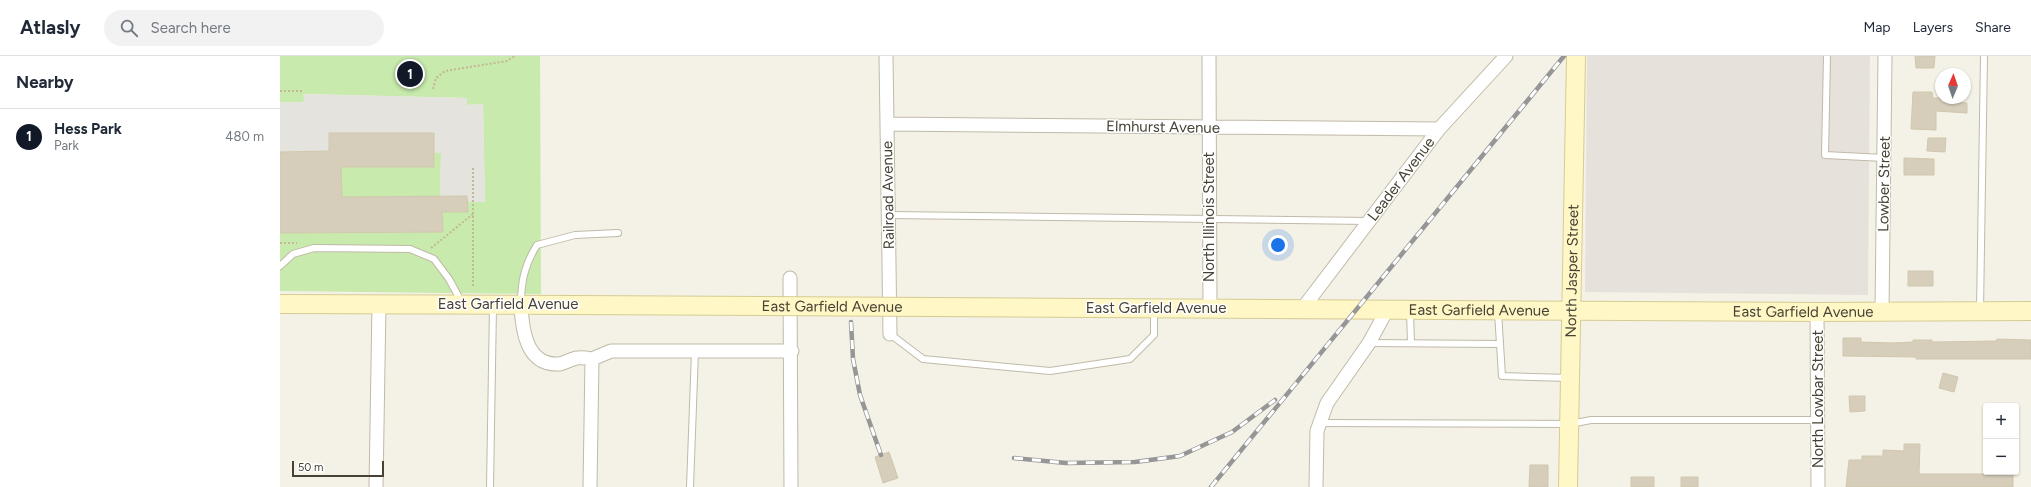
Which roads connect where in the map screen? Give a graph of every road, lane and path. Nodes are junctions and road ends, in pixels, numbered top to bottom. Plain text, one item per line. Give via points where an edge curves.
1 (514, 56) edge
2 (886, 56) edge
3 (1209, 56) edge
4 (1506, 56) edge
5 (1576, 56) edge
6 (1827, 56) edge
7 (1885, 56) edge
8 (1984, 56) edge
9 (433, 88) dead end
10 (280, 91) edge
11 (303, 91) dead end
12 (887, 124) junction
13 (1208, 127) junction
14 (1439, 129) junction
15 (1884, 158) junction
16 (473, 168) dead end
17 (473, 214) junction
18 (888, 215) junction
19 (1209, 218) junction
20 (1370, 221) junction
21 (618, 233) dead end
22 (431, 248) dead end
23 (280, 266) edge
24 (790, 278) dead end
25 (473, 287) dead end
26 (280, 304) edge
27 (378, 304) junction
28 (462, 304) junction
29 (493, 305) junction
30 (521, 305) junction
31 (1154, 307) junction
32 (1210, 307) junction
33 (1303, 308) junction
34 (1387, 310) junction
35 (1410, 310) junction
36 (1498, 311) junction
37 (1571, 311) junction
38 (1980, 311) junction
39 (2031, 311) edge
40 (1817, 312) junction
41 (1882, 312) junction
42 (890, 334) joint
43 (1369, 343) junction
44 (1411, 343) junction
45 (1500, 344) junction
46 (695, 351) junction
47 (792, 351) junction
48 (592, 359) junction
49 (1570, 378) junction
50 (1818, 420) junction
51 (1320, 423) junction
52 (1570, 424) junction
53 (376, 487) edge
54 (490, 487) edge
55 (590, 487) edge
56 (690, 487) edge
57 (791, 487) edge
58 (1316, 487) edge
59 (1568, 487) edge
60 (1818, 487) edge

1 - 9 path via 507,61 445,71 436,78
2 - 12 street, Railroad Avenue
3 - 13 street, North Illinois Street
4 - 14 street, Leader Avenue
5 - 37 street, North Jasper Street
6 - 15 lane via 1825,155
7 - 15 street, Lowber Street
8 - 38 lane
10 - 11 path
12 - 13 street, Elmhurst Avenue
12 - 18 street, Railroad Avenue
13 - 14 street, Elmhurst Avenue
13 - 19 street, North Illinois Street
14 - 20 street, Leader Avenue
15 - 41 street, Lowber Street
16 - 17 path
17 - 22 path
17 - 25 path
18 - 19 lane
18 - 42 street, Railroad Avenue
19 - 20 lane
19 - 32 street, North Illinois Street
20 - 33 street, Leader Avenue
21 - 30 lane via 575,234 537,246 529,258 524,273
23 - 28 lane via 293,254 314,248 410,249 434,260 449,279
24 - 47 street
26 - 27 street, East Garfield Avenue
27 - 28 street, East Garfield Avenue
27 - 53 street
28 - 29 street, East Garfield Avenue
29 - 30 street, East Garfield Avenue
29 - 54 lane
30 - 31 street, East Garfield Avenue, bridge
30 - 48 street via 522,329 527,345 536,356 548,363 561,364 579,358
31 - 32 street, East Garfield Avenue
31 - 42 lane via 1154,335 1130,359 1050,371 923,358
32 - 33 street, East Garfield Avenue
33 - 34 street, East Garfield Avenue
34 - 35 street, East Garfield Avenue
34 - 43 street
35 - 36 street, East Garfield Avenue
35 - 44 lane
36 - 37 street, East Garfield Avenue
36 - 45 lane
37 - 40 street, East Garfield Avenue
37 - 49 street, North Jasper Street
38 - 39 street, East Garfield Avenue
38 - 41 street, East Garfield Avenue
40 - 41 street, East Garfield Avenue
40 - 50 street, North Lowbar Street
43 - 44 lane
43 - 51 street via 1327,403
44 - 45 lane
45 - 49 lane via 1502,376
46 - 47 street
46 - 48 street via 611,351
46 - 56 lane
47 - 57 street
48 - 55 street
49 - 52 street, North Jasper Street
50 - 52 lane via 1591,420
50 - 60 street, North Lowbar Street
51 - 52 lane
51 - 58 street via 1317,431
52 - 59 street, North Jasper Street

